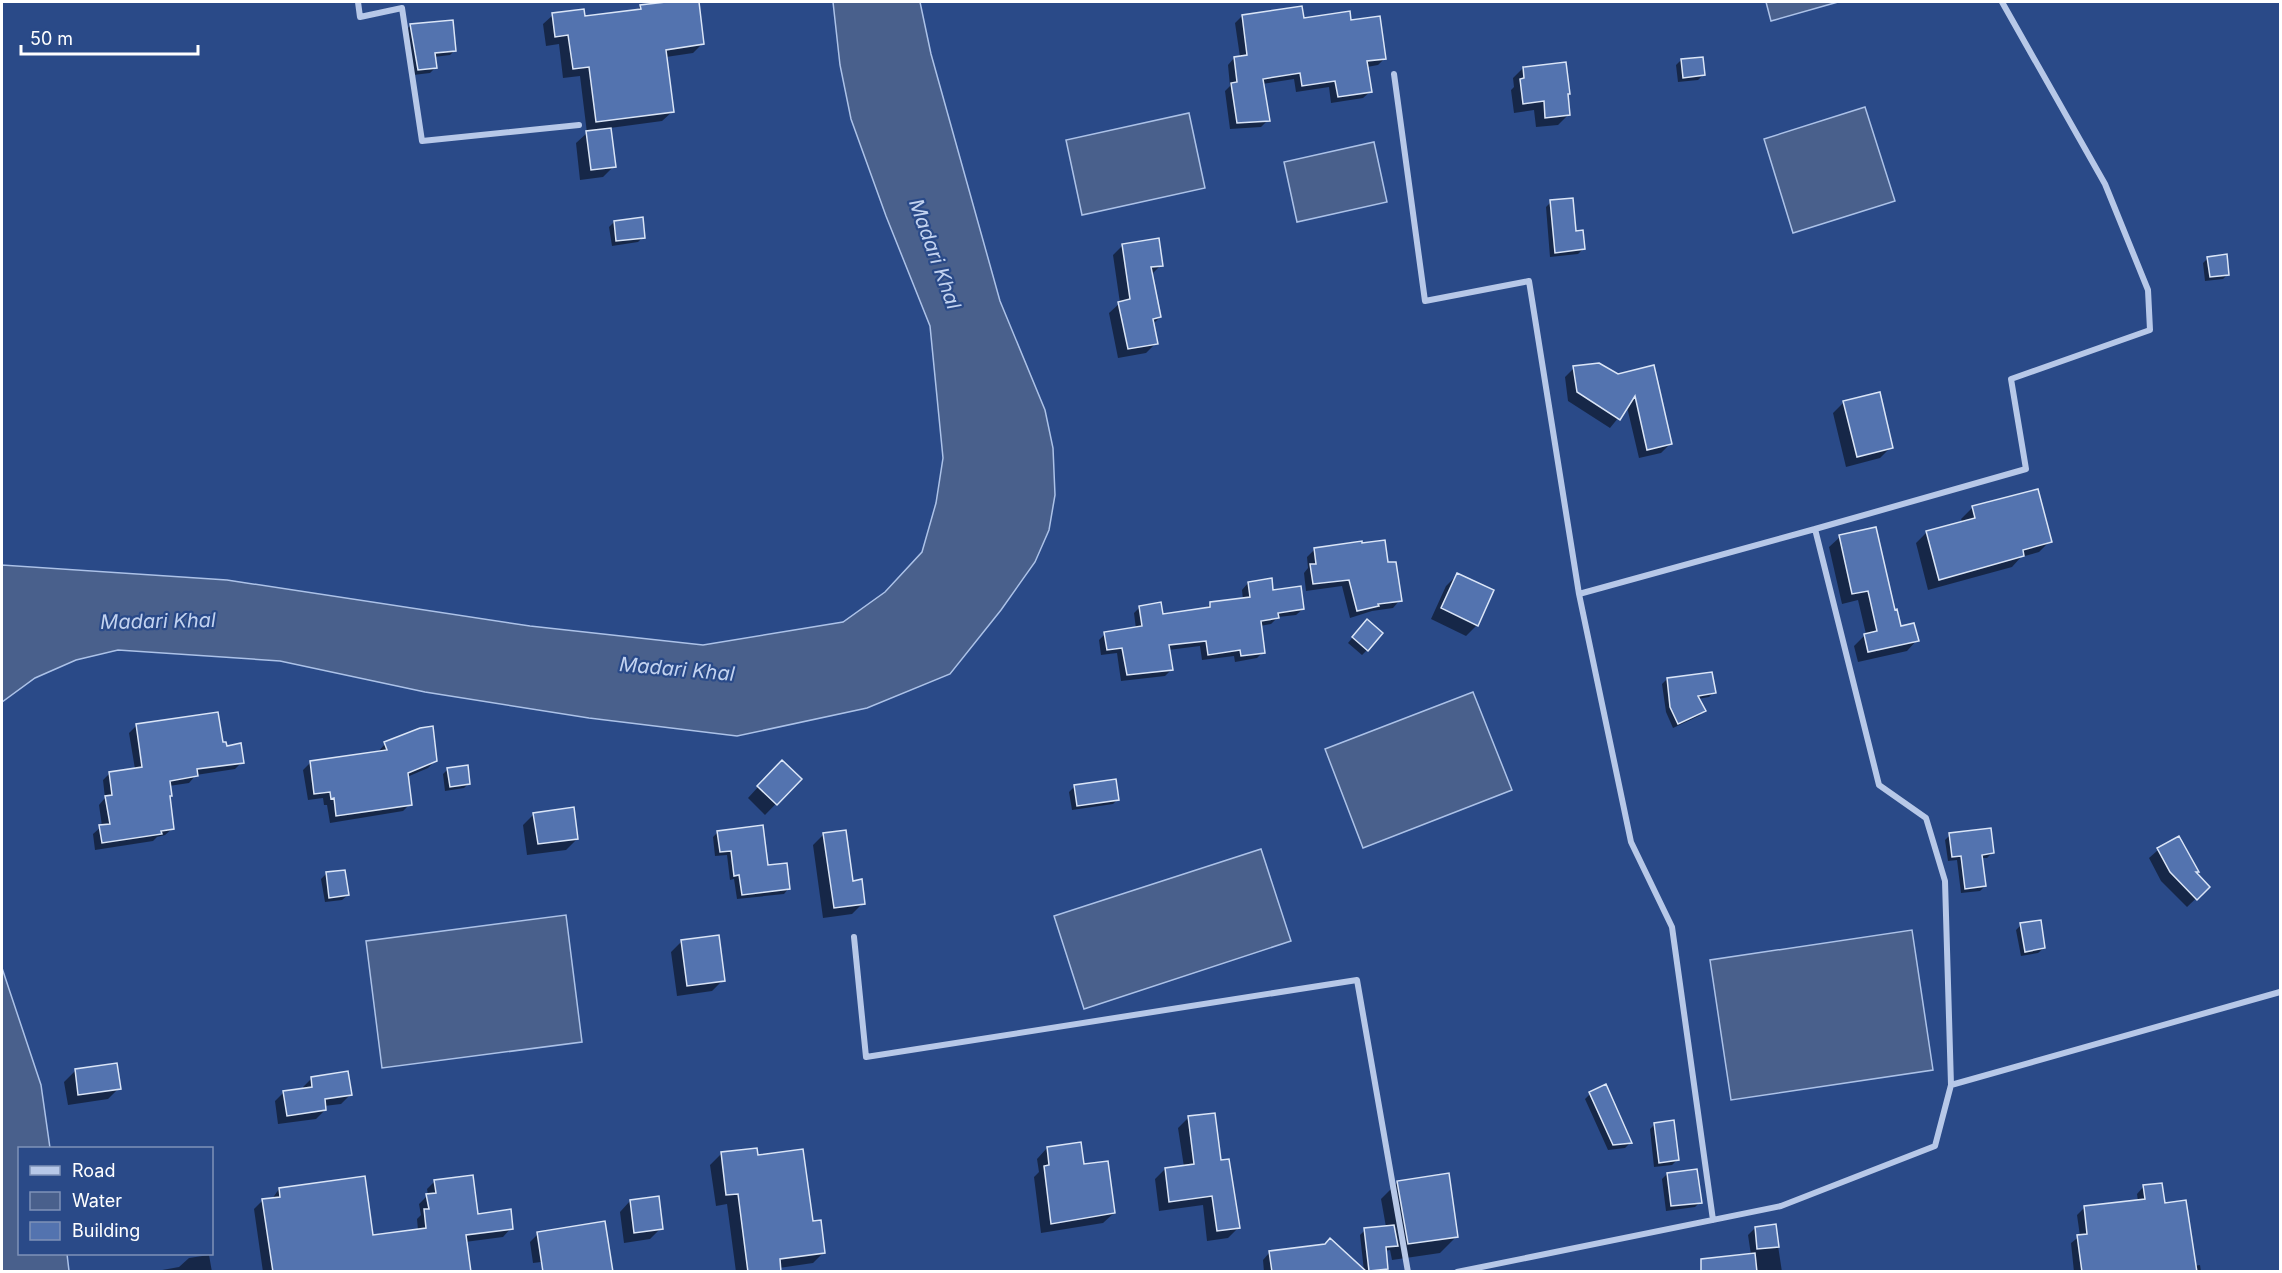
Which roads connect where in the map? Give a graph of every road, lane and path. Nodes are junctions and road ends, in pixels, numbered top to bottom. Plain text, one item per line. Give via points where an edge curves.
1 (358, 2) edge
2 (2002, 2) edge
3 (1394, 74) dead end
4 (579, 125) dead end
5 (1815, 529) junction
6 (1579, 594) junction
7 (854, 937) dead end
8 (2280, 992) edge
9 (1952, 1085) junction
10 (1713, 1220) junction
11 (1408, 1272) edge
12 (1457, 1272) edge

1 - 4 street via 360,17 402,8 422,141
2 - 5 street via 2105,184 2148,290 2150,330 2011,379 2026,470
3 - 6 street via 1425,300 1529,281
5 - 6 street
5 - 9 street via 1879,785 1926,818 1945,881
6 - 10 street via 1631,842 1672,927
7 - 11 street via 866,1056 1357,980
8 - 9 street
9 - 10 street via 1935,1146 1781,1206
10 - 12 street

